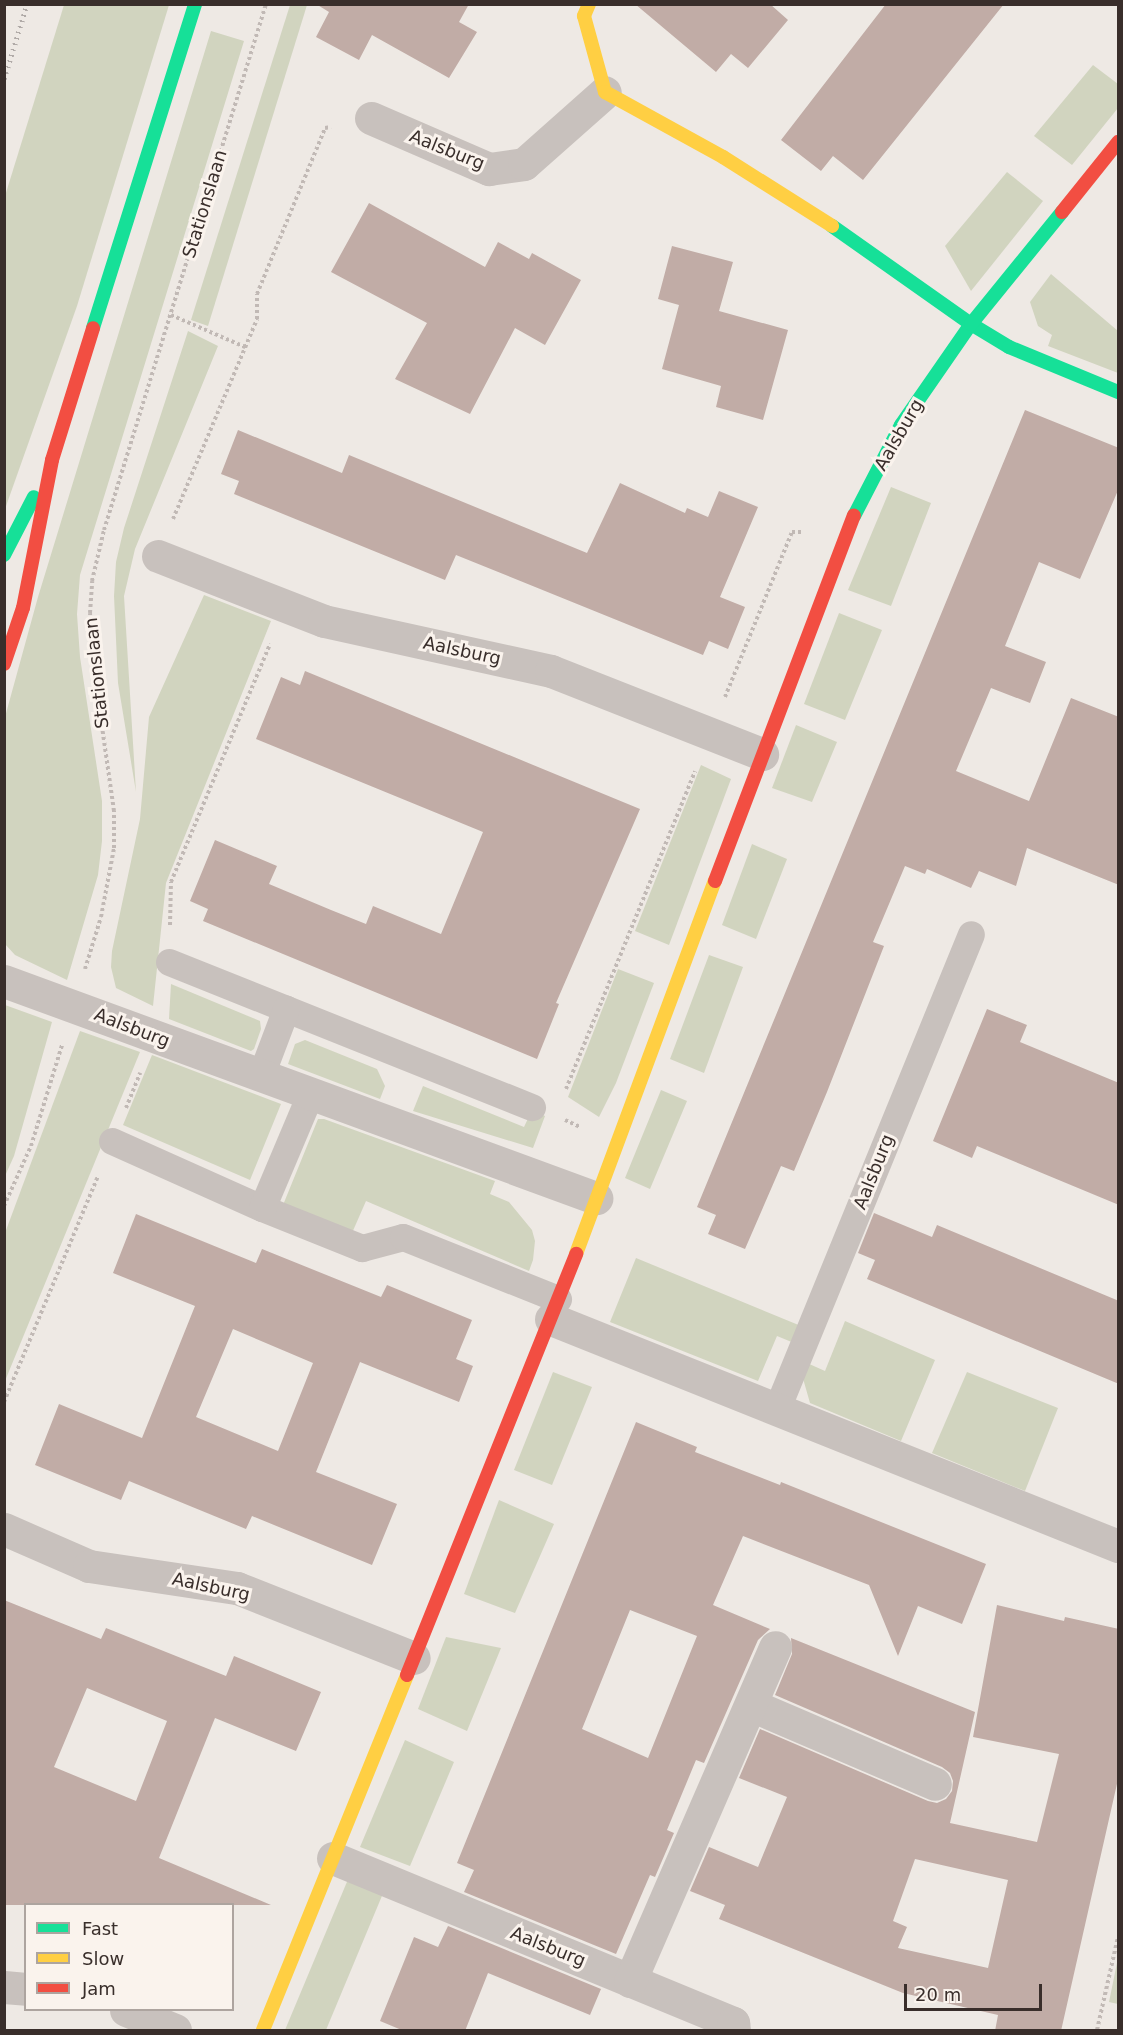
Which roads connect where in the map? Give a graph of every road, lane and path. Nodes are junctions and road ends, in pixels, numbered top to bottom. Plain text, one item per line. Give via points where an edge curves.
1 (195, 4) edge
2 (266, 4) edge
3 (589, 4) edge
4 (605, 92) junction
5 (372, 118) joint
6 (1119, 142) edge
7 (171, 315) junction
8 (970, 324) junction
9 (245, 347) junction
10 (1119, 392) edge
11 (52, 460) junction
12 (847, 529) junction
13 (4, 555) edge
14 (158, 556) joint
15 (4, 664) edge
16 (710, 734) junction
17 (762, 754) junction
18 (971, 934) dead end
19 (169, 962) dead end
20 (4, 981) edge
21 (73, 1006) junction
22 (286, 1009) junction
23 (261, 1075) junction
24 (310, 1092) junction
25 (543, 1112) junction
26 (112, 1142) dead end
27 (617, 1142) junction
28 (596, 1198) junction
29 (4, 1206) edge
30 (262, 1208) junction
31 (555, 1309) junction
32 (776, 1411) junction
33 (4, 1529) edge
34 (1119, 1546) edge
35 (775, 1647) dead end
36 (414, 1658) junction
37 (751, 1705) junction
38 (935, 1785) dead end
39 (333, 1858) junction
40 (1119, 1937) edge
41 (630, 1981) junction
42 (4, 1987) edge
43 (24, 1989) edge
44 (128, 2011) edge
45 (175, 2031) edge
46 (263, 2031) edge
47 (734, 2031) edge
48 (1097, 2031) edge

1 - 11 street
2 - 7 path, Stationslaan
3 - 4 street via 584,16
4 - 5 street, Aalsburg via 524,164 489,169
4 - 8 street via 723,157 818,216
5 - 9 path via 325,128 256,294 257,319
6 - 8 street, Aalsburg
7 - 9 path
7 - 21 path, Stationslaan via 104,530 92,581 93,663 114,811 114,848 100,917
8 - 10 street via 1009,347
8 - 12 street, Aalsburg via 902,425
9 - 14 path
11 - 13 street
11 - 15 street via 22,608
12 - 16 path via 792,532
12 - 17 street, Aalsburg
14 - 16 street, Aalsburg via 324,621 551,671
16 - 17 street, Aalsburg
16 - 25 path
17 - 27 street, Aalsburg
18 - 32 lane, Aalsburg
19 - 22 lane
20 - 21 street, Aalsburg
21 - 23 street, Aalsburg
21 - 29 path, Stationslaan via 31,1146
22 - 23 lane
22 - 25 lane
23 - 24 street, Aalsburg
24 - 28 street, Aalsburg
24 - 30 lane
25 - 27 path
26 - 30 lane
27 - 28 street, Aalsburg
28 - 31 street, Aalsburg
30 - 31 lane via 362,1248 403,1237
31 - 32 street
31 - 36 street, Aalsburg
32 - 34 street
33 - 36 street, Aalsburg via 89,1566 237,1588
35 - 37 street
36 - 39 street, Aalsburg
37 - 38 street
37 - 41 street
39 - 41 street, Aalsburg
39 - 46 street, Aalsburg
40 - 48 path
41 - 47 street, Aalsburg via 733,2023
42 - 43 street
44 - 45 street

